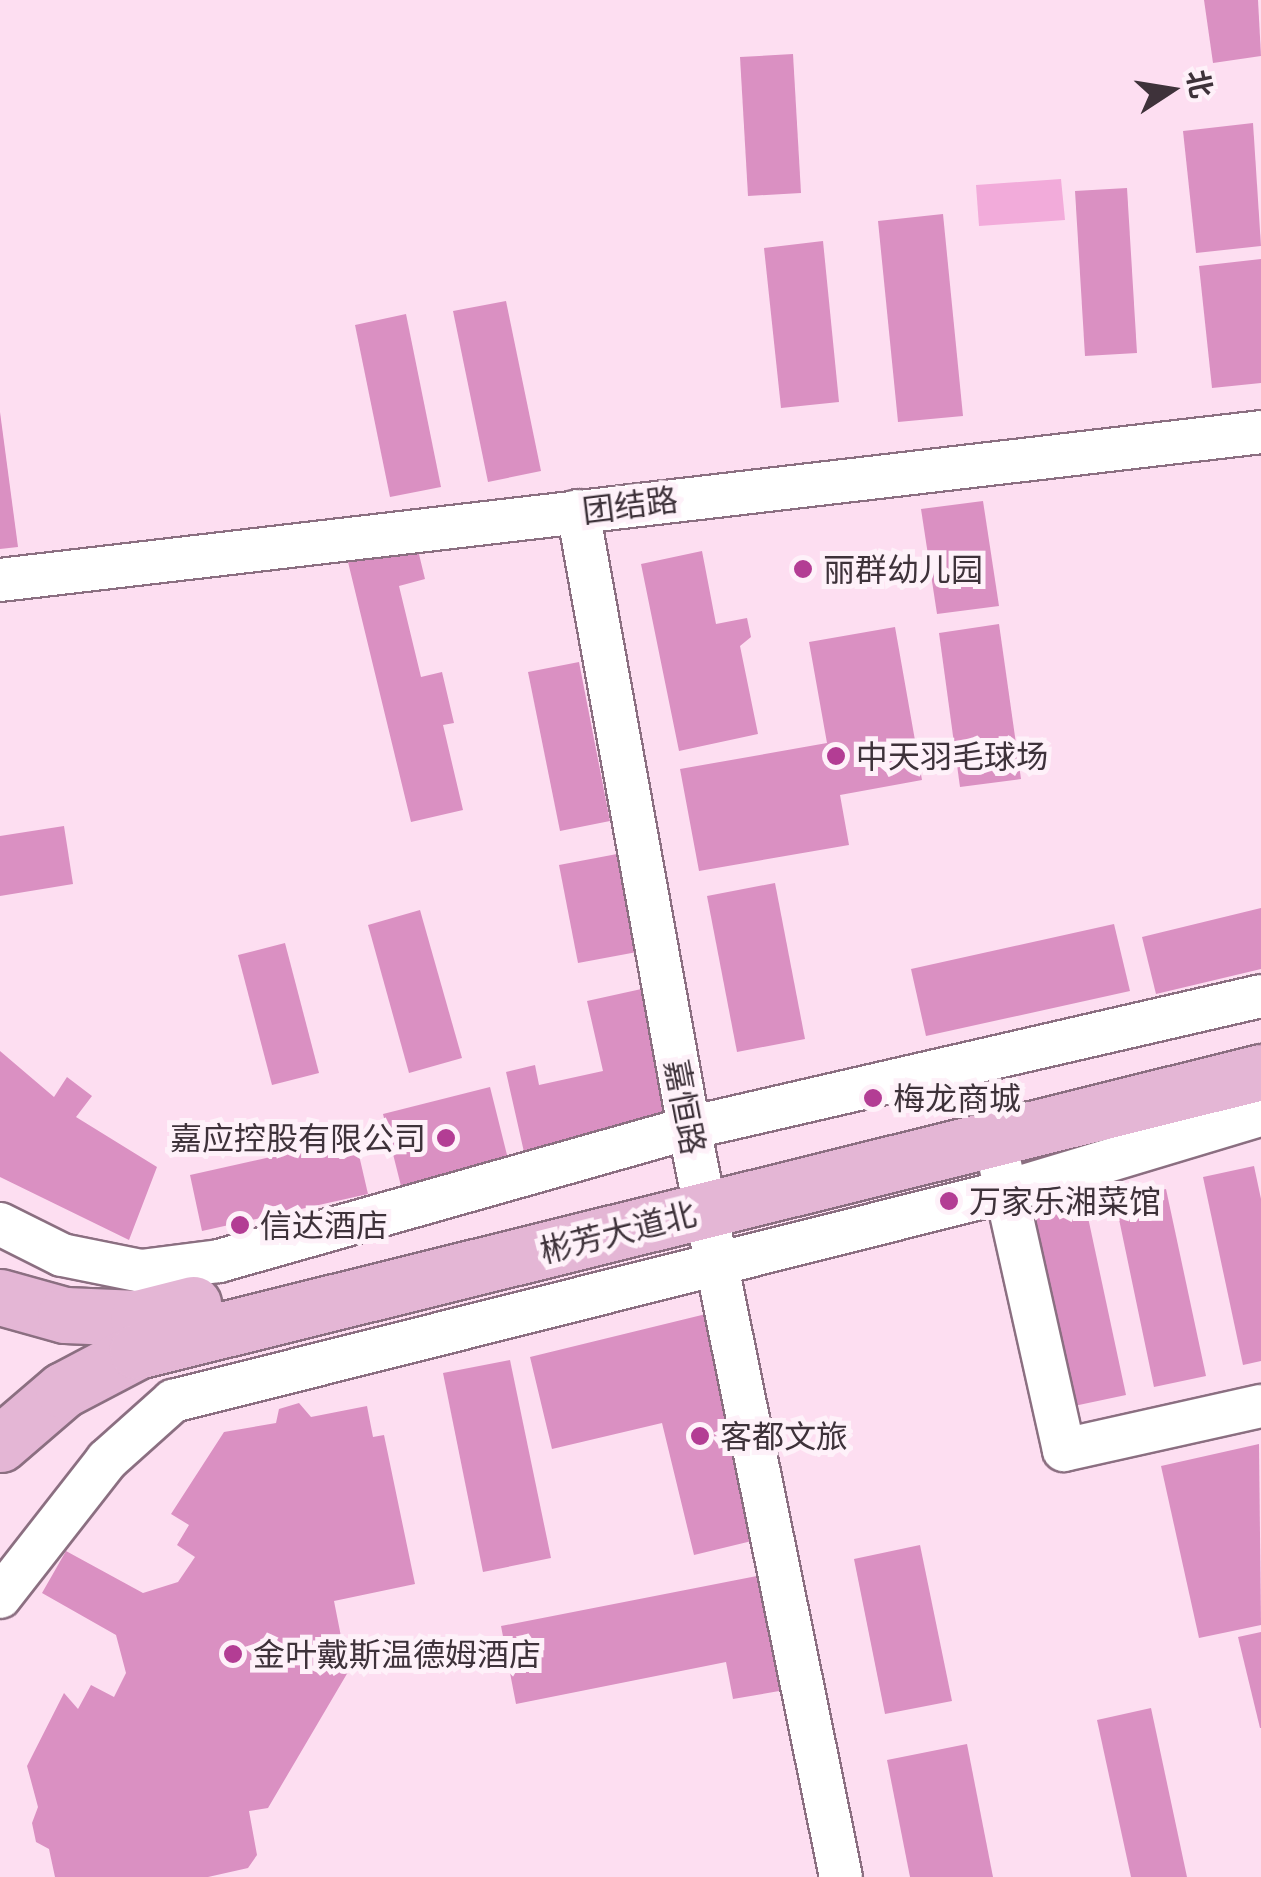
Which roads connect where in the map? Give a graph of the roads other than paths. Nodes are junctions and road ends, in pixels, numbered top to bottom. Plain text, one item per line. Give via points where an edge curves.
1 (1261, 432) edge
2 (578, 511) junction
3 (0, 580) edge
4 (1261, 996) edge
5 (1261, 1032) edge
6 (1261, 1072) edge
7 (1261, 1115) edge
8 (994, 1138) junction
9 (697, 1171) junction
10 (1007, 1191) junction
11 (0, 1224) edge
12 (717, 1266) junction
13 (0, 1297) edge
14 (1261, 1406) edge
15 (0, 1444) edge
16 (0, 1596) edge
17 (841, 1877) edge

1 - 2 street, 团结路
2 - 3 street, 团结路
2 - 9 street, 嘉恒路
4 - 9 street
5 - 9 main road, 彬芳大道北
6 - 8 main road, 彬芳大道北
7 - 10 street
8 - 9 main road, 彬芳大道北
8 - 10 street
9 - 11 street via 141,1271 62,1255
9 - 12 street, 嘉恒路
9 - 13 main road, 彬芳大道北 via 138,1318 65,1315
9 - 15 main road, 彬芳大道北 via 137,1352 63,1390
10 - 12 street
10 - 14 street via 1064,1450
12 - 16 street via 174,1400 107,1460
12 - 17 street, 嘉恒路

